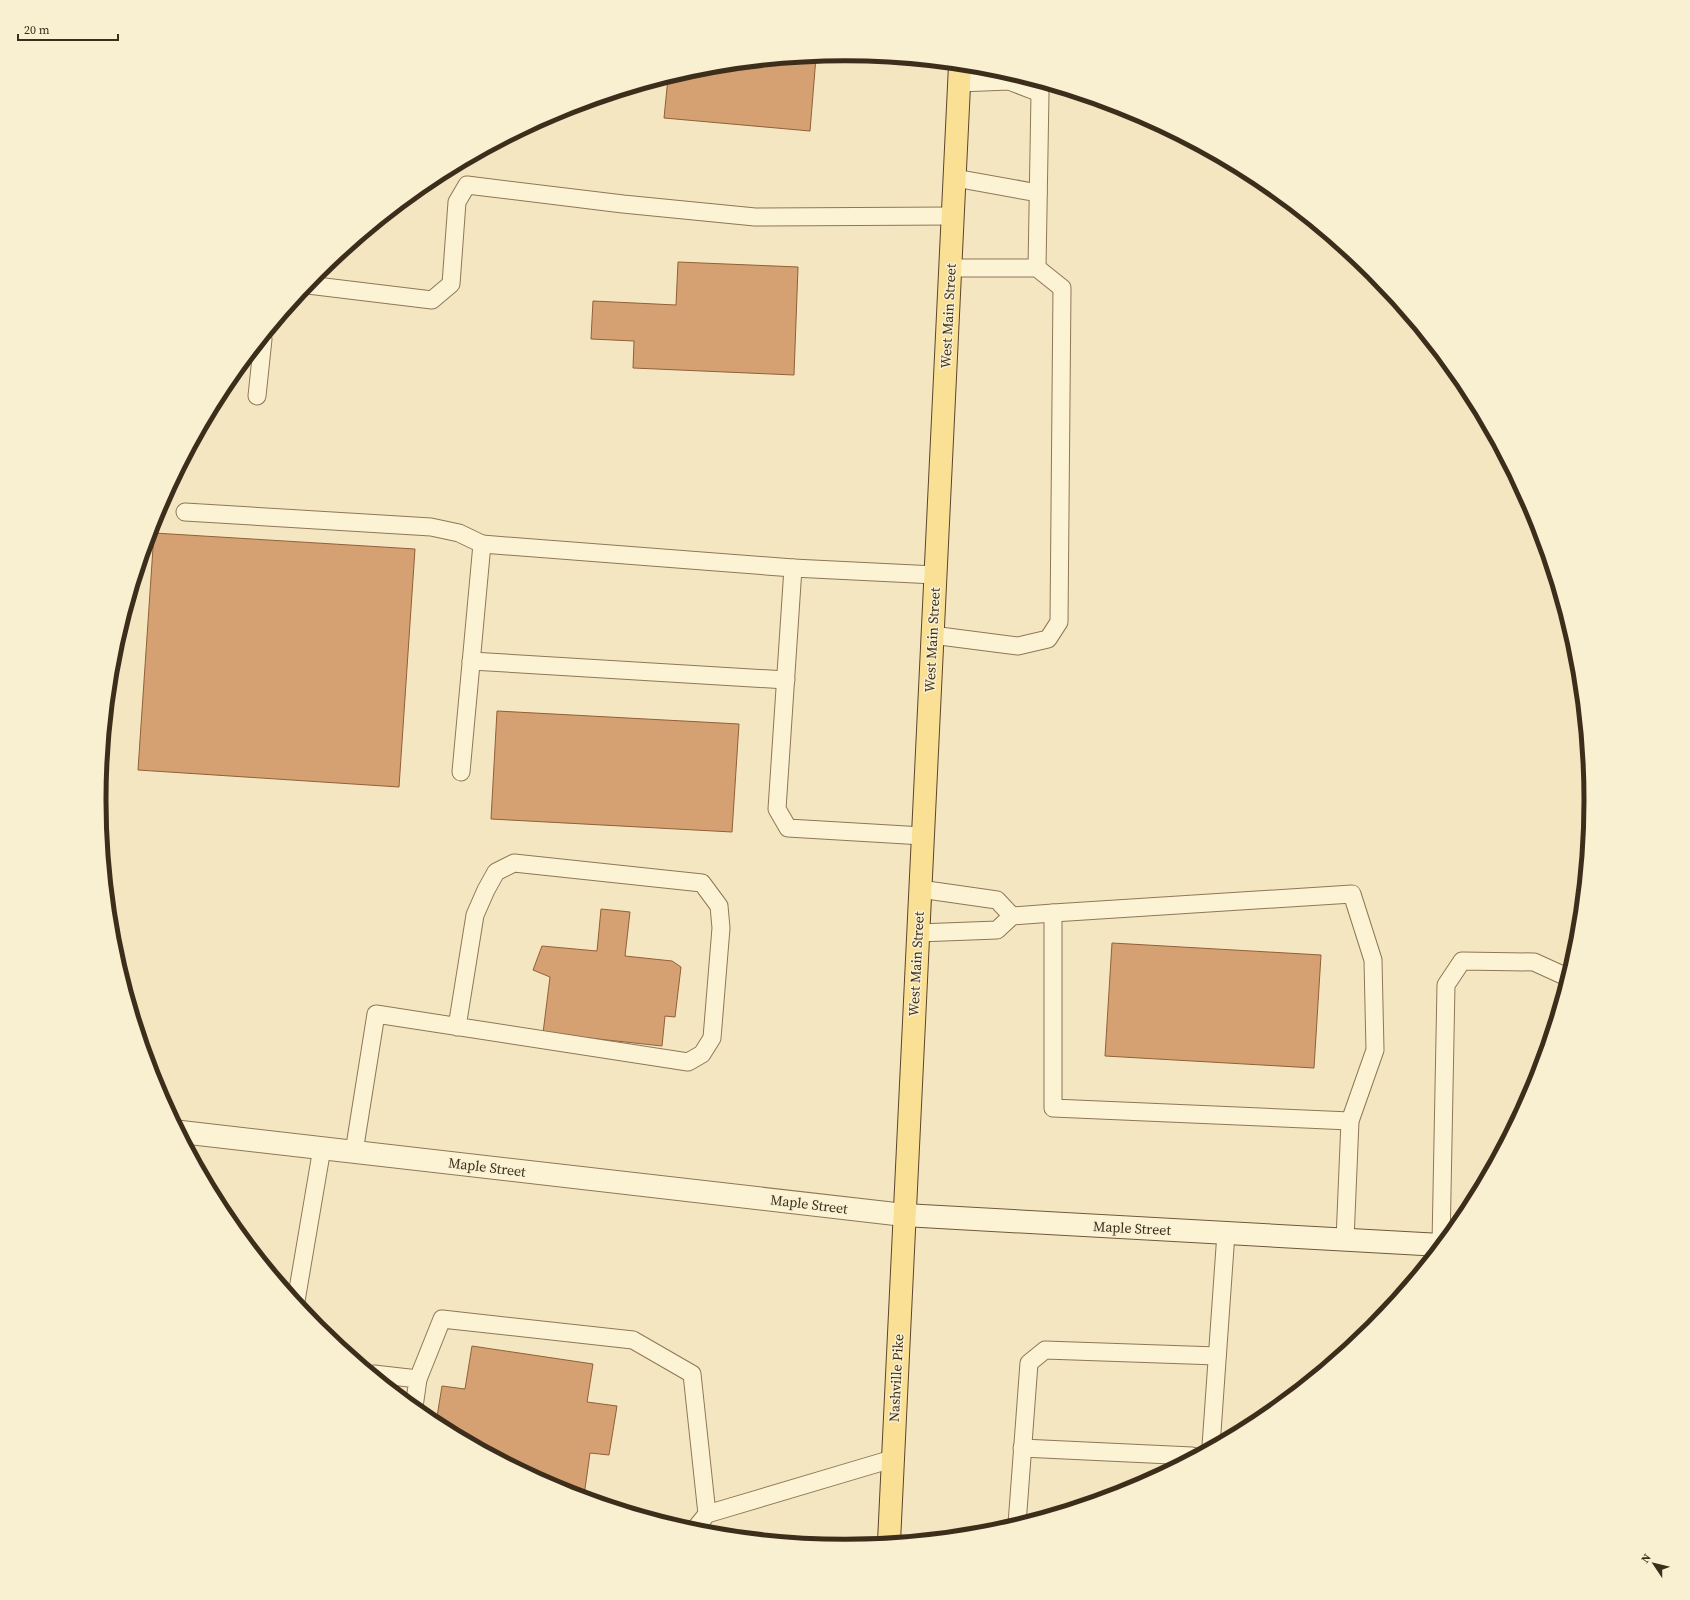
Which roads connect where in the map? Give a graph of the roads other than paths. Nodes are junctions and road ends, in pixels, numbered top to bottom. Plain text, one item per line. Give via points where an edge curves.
1 (960, 74) edge
2 (955, 178) junction
3 (1038, 193) junction
4 (953, 216) junction
5 (950, 268) junction
6 (1037, 268) junction
7 (314, 286) edge
8 (262, 346) edge
9 (257, 396) dead end
10 (185, 512) dead end
11 (482, 544) junction
12 (793, 568) junction
13 (935, 575) junction
14 (932, 635) junction
15 (471, 661) junction
16 (786, 680) junction
17 (461, 772) dead end
18 (923, 836) junction
19 (920, 889) junction
20 (1053, 913) junction
21 (1012, 916) junction
22 (918, 933) junction
23 (1563, 975) edge
24 (457, 1027) junction
25 (1350, 1121) junction
26 (185, 1132) edge
27 (322, 1148) junction
28 (354, 1152) junction
29 (904, 1214) junction
30 (1226, 1233) junction
31 (1441, 1236) edge
32 (1345, 1240) junction
33 (1435, 1244) edge
34 (297, 1296) edge
35 (1217, 1356) junction
36 (381, 1374) edge
37 (418, 1379) junction
38 (415, 1400) edge
39 (1211, 1441) edge
40 (1022, 1448) junction
41 (1185, 1456) edge
42 (892, 1459) junction
43 (707, 1514) junction
44 (1016, 1519) edge
45 (699, 1524) edge
46 (889, 1537) edge

1 - 2 main road, West Main Street
1 - 3 lane via 1009,80 1040,93
2 - 3 lane
2 - 4 main road, West Main Street
3 - 6 lane
4 - 5 main road, West Main Street
4 - 7 lane via 755,217 468,185 457,202 451,284 432,300
5 - 6 lane
5 - 13 main road, West Main Street
6 - 14 lane via 1062,288 1059,622 1048,639 1018,646
8 - 9 lane
10 - 11 lane via 431,527 458,533
11 - 12 lane
11 - 15 lane
12 - 13 lane
12 - 16 lane
13 - 14 main road, West Main Street
14 - 18 main road, West Main Street
15 - 16 lane
15 - 17 lane
16 - 18 lane via 777,809 788,828
18 - 19 main road, West Main Street
19 - 21 lane via 997,900
19 - 22 main road, West Main Street
20 - 21 lane
20 - 25 lane via 1053,1108
20 - 25 lane via 1352,894 1373,960 1375,1050
21 - 22 lane via 997,930
22 - 29 main road, West Main Street
23 - 31 lane via 1534,962 1462,961 1446,985
24 - 24 lane via 475,915 496,872 514,863 702,883 719,906 721,928 712,1038 702,1054 688,1062
24 - 28 lane via 376,1014
25 - 32 lane
26 - 27 street, Maple Street
27 - 28 street, Maple Street
27 - 34 lane
28 - 29 street, Maple Street
29 - 30 street, Maple Street
29 - 42 main road, Nashville Pike
30 - 32 street, Maple Street
30 - 35 lane
32 - 33 street, Maple Street
35 - 39 lane
35 - 40 lane via 1045,1350 1029,1363
36 - 37 lane
37 - 38 lane
37 - 43 lane via 442,1319 633,1340 692,1374
40 - 41 lane
40 - 44 lane
42 - 43 lane
42 - 46 main road, Nashville Pike
43 - 45 lane

